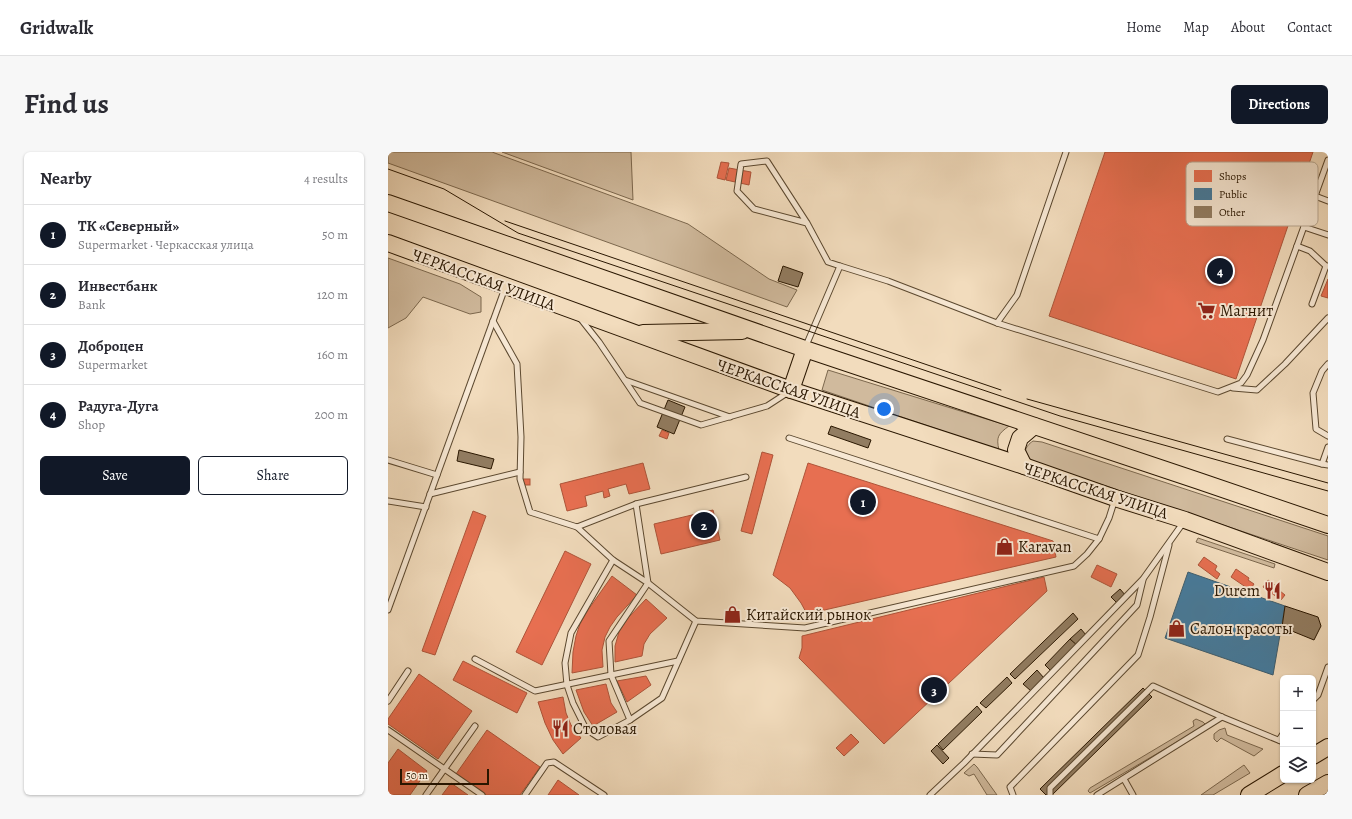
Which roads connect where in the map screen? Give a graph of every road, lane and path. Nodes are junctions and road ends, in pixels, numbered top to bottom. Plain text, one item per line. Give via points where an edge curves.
1 (1066, 152) edge
2 (1327, 163) edge
3 (1318, 188) edge
4 (1318, 197) edge
5 (1328, 201) edge
6 (388, 203) edge
7 (807, 223) junction
8 (1304, 227) joint
9 (1328, 235) edge
10 (388, 244) edge
11 (1297, 246) junction
12 (840, 266) junction
13 (1327, 266) edge
14 (506, 287) junction
15 (1312, 304) dead end
16 (576, 312) junction
17 (1328, 318) edge
18 (493, 321) junction
19 (997, 323) junction
20 (756, 331) junction
21 (634, 333) junction
22 (805, 349) junction
23 (1328, 364) edge
24 (625, 380) junction
25 (1230, 388) junction
26 (791, 390) junction
27 (730, 417) junction
28 (1034, 426) junction
29 (1328, 436) edge
30 (789, 438) dead end
31 (1227, 439) dead end
32 (1328, 446) edge
33 (388, 460) edge
34 (1322, 464) junction
35 (1328, 465) edge
36 (1024, 466) junction
37 (520, 472) junction
38 (437, 475) junction
39 (746, 477) dead end
40 (430, 494) junction
41 (1115, 498) junction
42 (388, 501) edge
43 (636, 504) junction
44 (426, 507) junction
45 (1185, 520) junction
46 (1328, 526) edge
47 (577, 527) junction
48 (1099, 539) junction
49 (1170, 542) junction
50 (614, 560) junction
51 (1328, 572) edge
52 (1143, 579) junction
53 (648, 583) junction
54 (388, 610) edge
55 (696, 621) junction
56 (475, 659) dead end
57 (678, 661) junction
58 (1328, 667) edge
59 (408, 671) dead end
60 (611, 675) junction
61 (567, 685) junction
62 (1316, 697) edge
63 (388, 701) edge
64 (1222, 717) junction
65 (630, 720) junction
66 (475, 726) dead end
67 (388, 730) edge
68 (1280, 741) edge
69 (1328, 746) edge
70 (972, 754) junction
71 (1316, 754) edge
72 (445, 769) junction
73 (1280, 776) edge
74 (1124, 778) junction
75 (1328, 783) edge
76 (426, 795) edge
77 (482, 795) edge
78 (525, 795) edge
79 (604, 795) edge
80 (930, 795) edge
81 (1013, 795) edge
82 (1050, 795) edge
83 (1098, 795) edge
84 (1133, 795) edge
85 (1249, 795) edge
86 (1307, 795) edge

1 - 19 lane via 1017,295
2 - 3 lane
4 - 5 lane
6 - 20 main road
7 - 7 lane via 767,162 742,164 737,191 754,209
7 - 12 lane via 828,262
8 - 9 lane
8 - 11 lane
10 - 14 main road, ЧЕРКАССКАЯ УЛИЦА
11 - 13 lane via 1310,252
11 - 25 lane via 1263,340 1247,374 1241,383
12 - 19 lane via 888,281
12 - 22 lane
13 - 15 lane
14 - 16 main road, ЧЕРКАССКАЯ УЛИЦА
14 - 18 lane
16 - 21 main road, ЧЕРКАССКАЯ УЛИЦА
16 - 24 lane
17 - 25 lane via 1257,390
18 - 37 lane via 517,364 522,437
18 - 38 lane
19 - 25 lane via 1218,392
20 - 21 main road
20 - 22 main road
21 - 26 main road, ЧЕРКАССКАЯ УЛИЦА
22 - 26 main road
22 - 28 main road
23 - 29 lane via 1322,371 1313,393 1316,429
24 - 27 lane
24 - 27 lane via 640,403 701,426
26 - 27 lane via 767,406
26 - 36 main road, ЧЕРКАССКАЯ УЛИЦА
28 - 36 main road via 1020,438 1016,450
28 - 46 main road
30 - 48 lane
31 - 34 lane
32 - 34 lane
33 - 38 lane
34 - 35 lane
36 - 41 main road, ЧЕРКАССКАЯ УЛИЦА
37 - 40 lane
37 - 47 lane via 530,512
38 - 40 lane
39 - 43 lane
40 - 44 lane
41 - 45 main road, ЧЕРКАССКАЯ УЛИЦА
41 - 48 lane
42 - 44 lane
43 - 47 lane
43 - 53 lane
44 - 54 lane
45 - 49 lane
45 - 51 main road, ЧЕРКАССКАЯ УЛИЦА
47 - 50 lane
48 - 55 lane via 1074,566 805,628
49 - 52 lane
49 - 81 lane via 1138,655 1010,787
50 - 53 lane
50 - 61 lane via 571,633 565,663
52 - 70 lane
52 - 70 lane via 1138,605 997,755
53 - 55 lane
53 - 60 lane via 609,641
55 - 57 lane
56 - 61 lane via 535,691
57 - 60 lane
57 - 65 lane via 662,698
58 - 62 lane
59 - 63 lane
60 - 61 lane
60 - 65 lane
61 - 65 lane via 586,729 598,737
64 - 68 lane
64 - 74 lane
64 - 82 lane via 1152,686 1050,788
66 - 72 lane
67 - 72 lane
69 - 71 main road
70 - 80 lane
72 - 76 lane
72 - 77 lane
73 - 85 main road
74 - 83 lane
74 - 84 lane
75 - 86 main road
78 - 79 lane via 547,763 554,762

